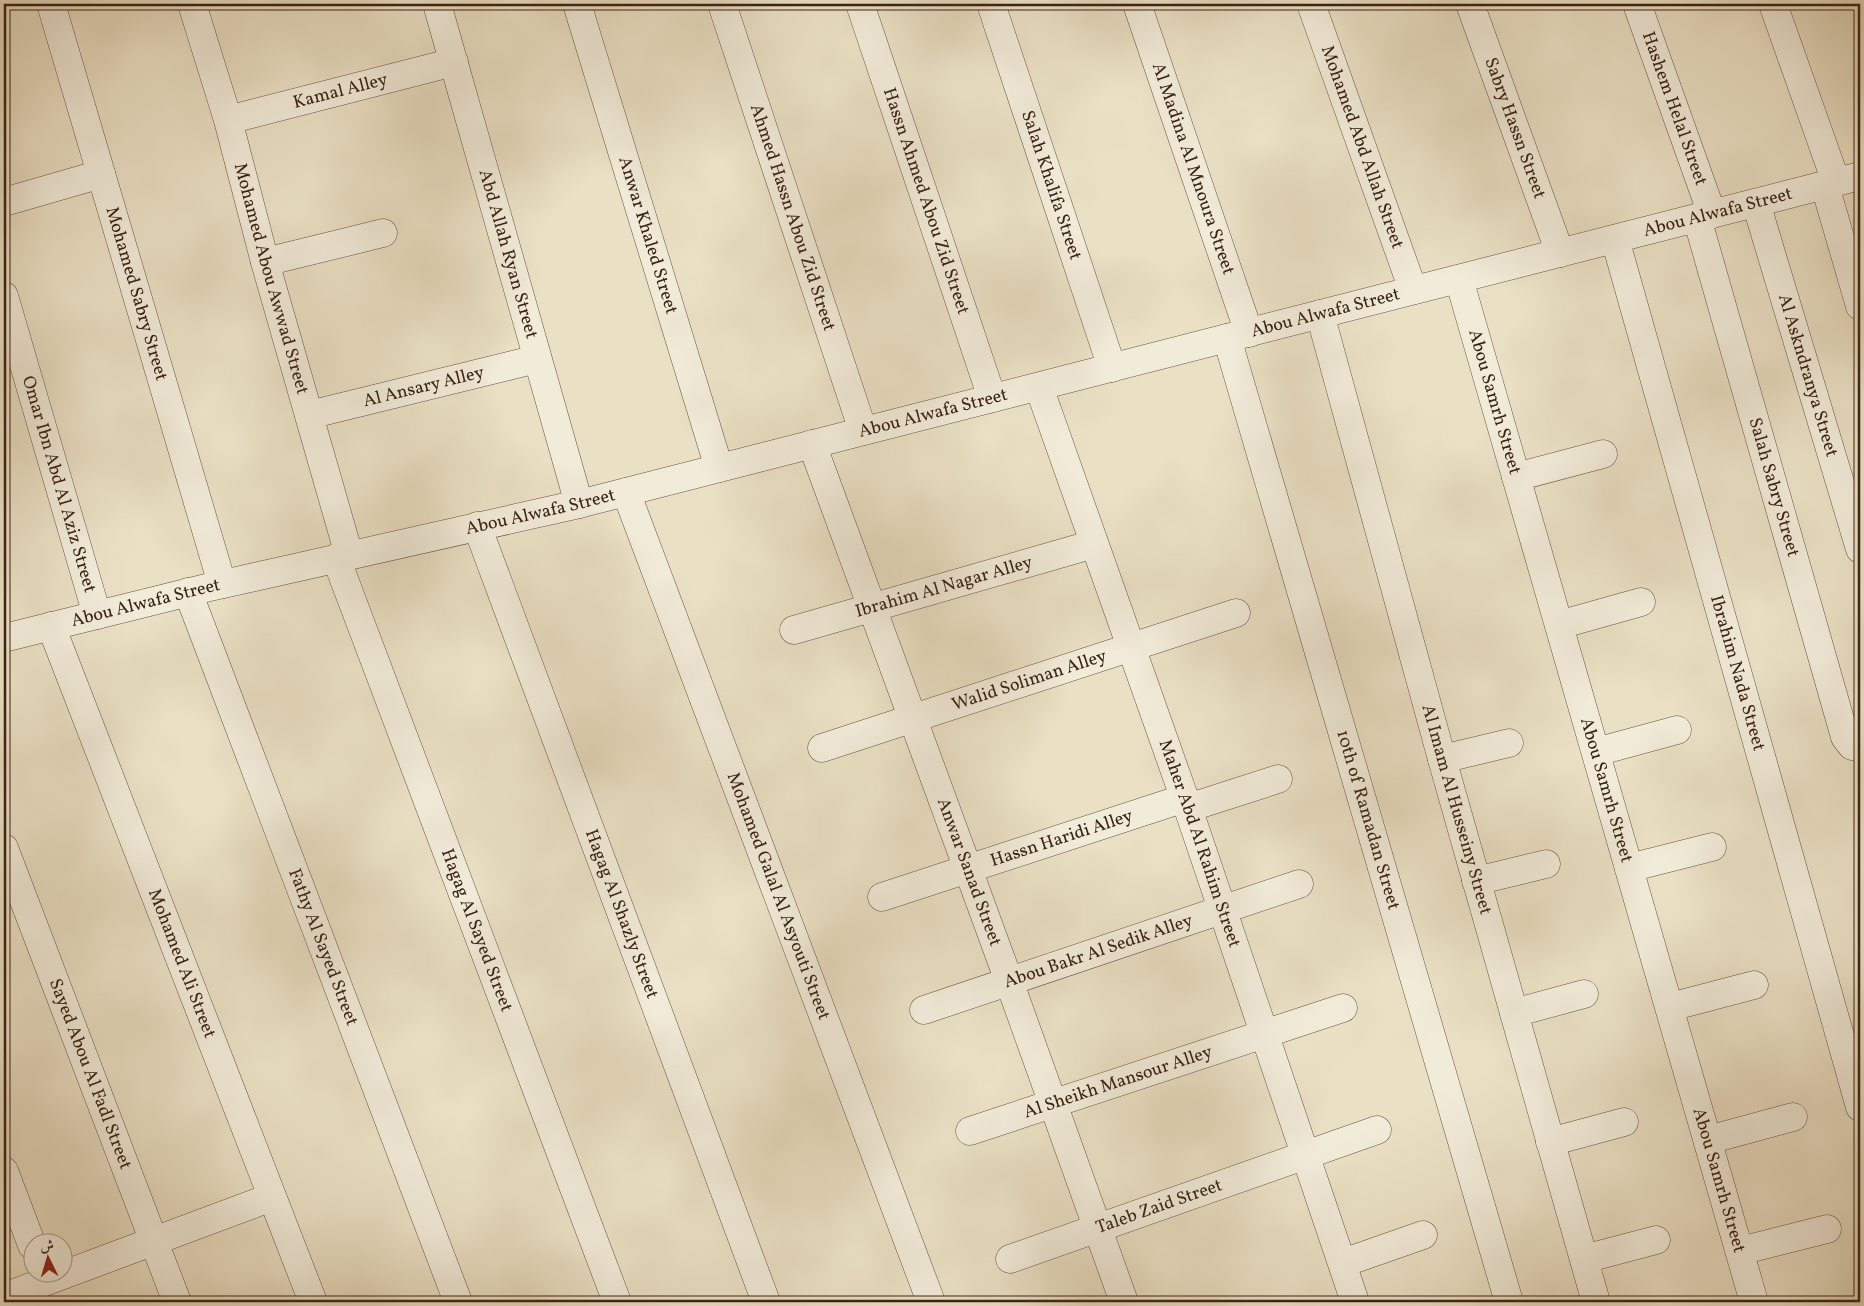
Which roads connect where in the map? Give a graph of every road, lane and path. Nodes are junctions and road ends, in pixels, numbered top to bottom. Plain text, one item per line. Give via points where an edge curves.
1 (51, 4) edge
2 (192, 4) edge
3 (437, 4) edge
4 (577, 4) edge
5 (722, 4) edge
6 (860, 4) edge
7 (991, 4) edge
8 (1137, 4) edge
9 (1311, 4) edge
10 (1470, 4) edge
11 (1637, 4) edge
12 (1773, 4) edge
13 (454, 62) junction
14 (228, 120) junction
15 (101, 174) junction
16 (1840, 181) edge
17 (4, 202) edge
18 (1756, 203) junction
19 (1704, 216) junction
20 (383, 233) dead end
21 (1615, 239) junction
22 (1560, 253) junction
23 (265, 262) junction
24 (1459, 279) junction
25 (1413, 290) junction
26 (4, 296) edge
27 (1860, 306) edge
28 (1320, 314) junction
29 (1238, 335) junction
30 (537, 360) junction
31 (1112, 368) junction
32 (1039, 386) junction
33 (992, 398) junction
34 (309, 416) junction
35 (863, 431) junction
36 (812, 444) junction
37 (1603, 454) dead end
38 (719, 468) junction
39 (1516, 477) junction
40 (626, 492) junction
41 (578, 504) junction
42 (477, 526) junction
43 (1094, 544) junction
44 (1860, 549) edge
45 (342, 557) junction
46 (222, 584) junction
47 (188, 592) junction
48 (1640, 602) dead end
49 (872, 608) junction
50 (1236, 613) dead end
51 (97, 615) junction
52 (1559, 625) junction
53 (50, 626) junction
54 (794, 630) dead end
55 (4, 638) edge
56 (1131, 648) junction
57 (914, 718) junction
58 (1677, 730) dead end
59 (1509, 743) dead end
60 (822, 748) dead end
61 (1860, 748) edge
62 (1596, 752) junction
63 (1442, 759) junction
64 (1278, 780) dead end
65 (1186, 803) junction
66 (1712, 847) dead end
67 (4, 848) edge
68 (1546, 864) dead end
69 (1630, 868) junction
70 (968, 869) junction
71 (1476, 881) junction
72 (1300, 884) dead end
73 (882, 897) dead end
74 (1223, 910) junction
75 (1009, 981) junction
76 (1754, 985) dead end
77 (1584, 994) dead end
78 (1670, 1007) junction
79 (1343, 1008) dead end
80 (924, 1010) dead end
81 (1514, 1013) junction
82 (1266, 1034) junction
83 (1053, 1104) junction
84 (1860, 1106) edge
85 (1793, 1117) dead end
86 (1624, 1122) dead end
87 (1377, 1130) dead end
88 (970, 1131) dead end
89 (1708, 1140) junction
90 (1550, 1142) junction
91 (1307, 1155) junction
92 (4, 1171) edge
93 (272, 1197) junction
94 (1098, 1228) junction
95 (1827, 1229) dead end
96 (28, 1234) edge
97 (1423, 1236) dead end
98 (1656, 1240) dead end
99 (154, 1243) junction
100 (1740, 1251) junction
101 (1010, 1259) dead end
102 (1584, 1259) junction
103 (1342, 1263) junction
104 (49, 1286) edge
105 (4, 1297) edge
106 (177, 1302) edge
107 (313, 1302) edge
108 (458, 1302) edge
109 (617, 1302) edge
110 (766, 1302) edge
111 (931, 1302) edge
112 (1124, 1302) edge
113 (1356, 1302) edge
114 (1509, 1302) edge
115 (1596, 1302) edge
116 (1754, 1302) edge

1 - 15 street, Mohamed Sabry Street
2 - 14 street, Mohamed Abou Awwad Street
3 - 13 street, Abd Allah Ryan Street
4 - 38 street, Anwar Khaled Street
5 - 35 street, Ahmed Hassn Abou Zid Street
6 - 33 street, Hassn Ahmed Abou Zid Street
7 - 31 street, Salah Khalifa Street
8 - 29 street, Al Madina Al Mnoura Street
9 - 25 street, Mohamed Abd Allah Street
10 - 22 street, Sabry Hassn Street
11 - 19 street, Hashem Helal Street
12 - 16 street
13 - 14 street, Kamal Alley
13 - 30 street, Abd Allah Ryan Street
14 - 23 street, Mohamed Abou Awwad Street
15 - 17 street
15 - 46 street, Mohamed Sabry Street
16 - 18 street, Abou Alwafa Street
16 - 27 street
18 - 19 street, Abou Alwafa Street
18 - 44 street, Al Askndranya Street
19 - 21 street, Abou Alwafa Street
19 - 61 street, Salah Sabry Street via 1845,737 1852,746
20 - 23 street
21 - 22 street, Abou Alwafa Street
21 - 84 street, Ibrahim Nada Street
22 - 24 street, Abou Alwafa Street
23 - 34 street, Mohamed Abou Awwad Street
24 - 25 street, Abou Alwafa Street
24 - 39 street, Abou Samrh Street
25 - 28 street, Abou Alwafa Street
26 - 51 street, Omar Ibn Abd Al Aziz Street
28 - 29 street, Abou Alwafa Street
28 - 63 street, Al Imam Al Husseiny Street
29 - 31 street, Abou Alwafa Street
29 - 114 street, 10th of Ramadan Street
30 - 34 street, Al Ansary Alley
30 - 41 street, Abd Allah Ryan Street
31 - 32 street, Abou Alwafa Street
32 - 33 street, Abou Alwafa Street
32 - 43 street, Maher Abd Al Rahim Street
33 - 35 street, Abou Alwafa Street
34 - 45 street, Mohamed Abou Awwad Street
35 - 36 street, Abou Alwafa Street
36 - 38 street, Abou Alwafa Street
36 - 49 street, Anwar Sanad Street
37 - 39 street
38 - 40 street, Abou Alwafa Street
39 - 52 street, Abou Samrh Street
40 - 41 street, Abou Alwafa Street
40 - 111 street, Mohamed Galal Al Asyouti Street
41 - 42 street, Abou Alwafa Street
42 - 45 street, Abou Alwafa Street
42 - 110 street, Hagag Al Shazly Street
43 - 49 street, Ibrahim Al Nagar Alley
43 - 56 street, Maher Abd Al Rahim Street
45 - 46 street, Abou Alwafa Street
45 - 109 street, Hagag Al Sayed Street
46 - 47 street, Abou Alwafa Street
47 - 51 street, Abou Alwafa Street
47 - 108 street, Fathy Al Sayed Street
48 - 52 street
49 - 54 street, Ibrahim Al Nagar Alley
49 - 57 street, Anwar Sanad Street
50 - 56 street, Walid Soliman Alley
51 - 53 street, Abou Alwafa Street
52 - 62 street, Abou Samrh Street
53 - 55 street, Abou Alwafa Street
53 - 93 street, Mohamed Ali Street
56 - 57 street, Walid Soliman Alley
56 - 65 street, Maher Abd Al Rahim Street
57 - 60 street, Walid Soliman Alley
57 - 70 street, Anwar Sanad Street
58 - 62 street
59 - 63 street
62 - 69 street, Abou Samrh Street
63 - 71 street, Al Imam Al Husseiny Street
64 - 65 street, Hassn Haridi Alley
65 - 70 street, Hassn Haridi Alley
65 - 74 street, Maher Abd Al Rahim Street
66 - 69 street
67 - 99 street, Sayed Abou Al Fadl Street
68 - 71 street
69 - 78 street, Abou Samrh Street
70 - 73 street, Hassn Haridi Alley
70 - 75 street, Anwar Sanad Street
71 - 81 street, Al Imam Al Husseiny Street
72 - 74 street, Abou Bakr Al Sedik Alley
74 - 75 street, Abou Bakr Al Sedik Alley
74 - 82 street, Maher Abd Al Rahim Street
75 - 80 street, Abou Bakr Al Sedik Alley
75 - 83 street, Anwar Sanad Street
76 - 78 street
77 - 81 street
78 - 89 street, Abou Samrh Street
79 - 82 street, Al Sheikh Mansour Alley
81 - 90 street, Al Imam Al Husseiny Street
82 - 83 street, Al Sheikh Mansour Alley
82 - 91 street, Maher Abd Al Rahim Street
83 - 88 street, Al Sheikh Mansour Alley
83 - 94 street, Anwar Sanad Street
85 - 89 street
86 - 90 street
87 - 91 street, Taleb Zaid Street
89 - 100 street, Abou Samrh Street
90 - 102 street, Al Imam Al Husseiny Street
91 - 94 street, Taleb Zaid Street
91 - 103 street, Maher Abd Al Rahim Street
92 - 96 street
93 - 99 street
93 - 107 street, Mohamed Ali Street
94 - 101 street, Taleb Zaid Street
94 - 112 street, Anwar Sanad Street
95 - 100 street
97 - 103 street
98 - 102 street
99 - 104 street
99 - 106 street, Sayed Abou Al Fadl Street
100 - 116 street, Abou Samrh Street
102 - 115 street, Al Imam Al Husseiny Street
103 - 113 street, Maher Abd Al Rahim Street
104 - 105 street

